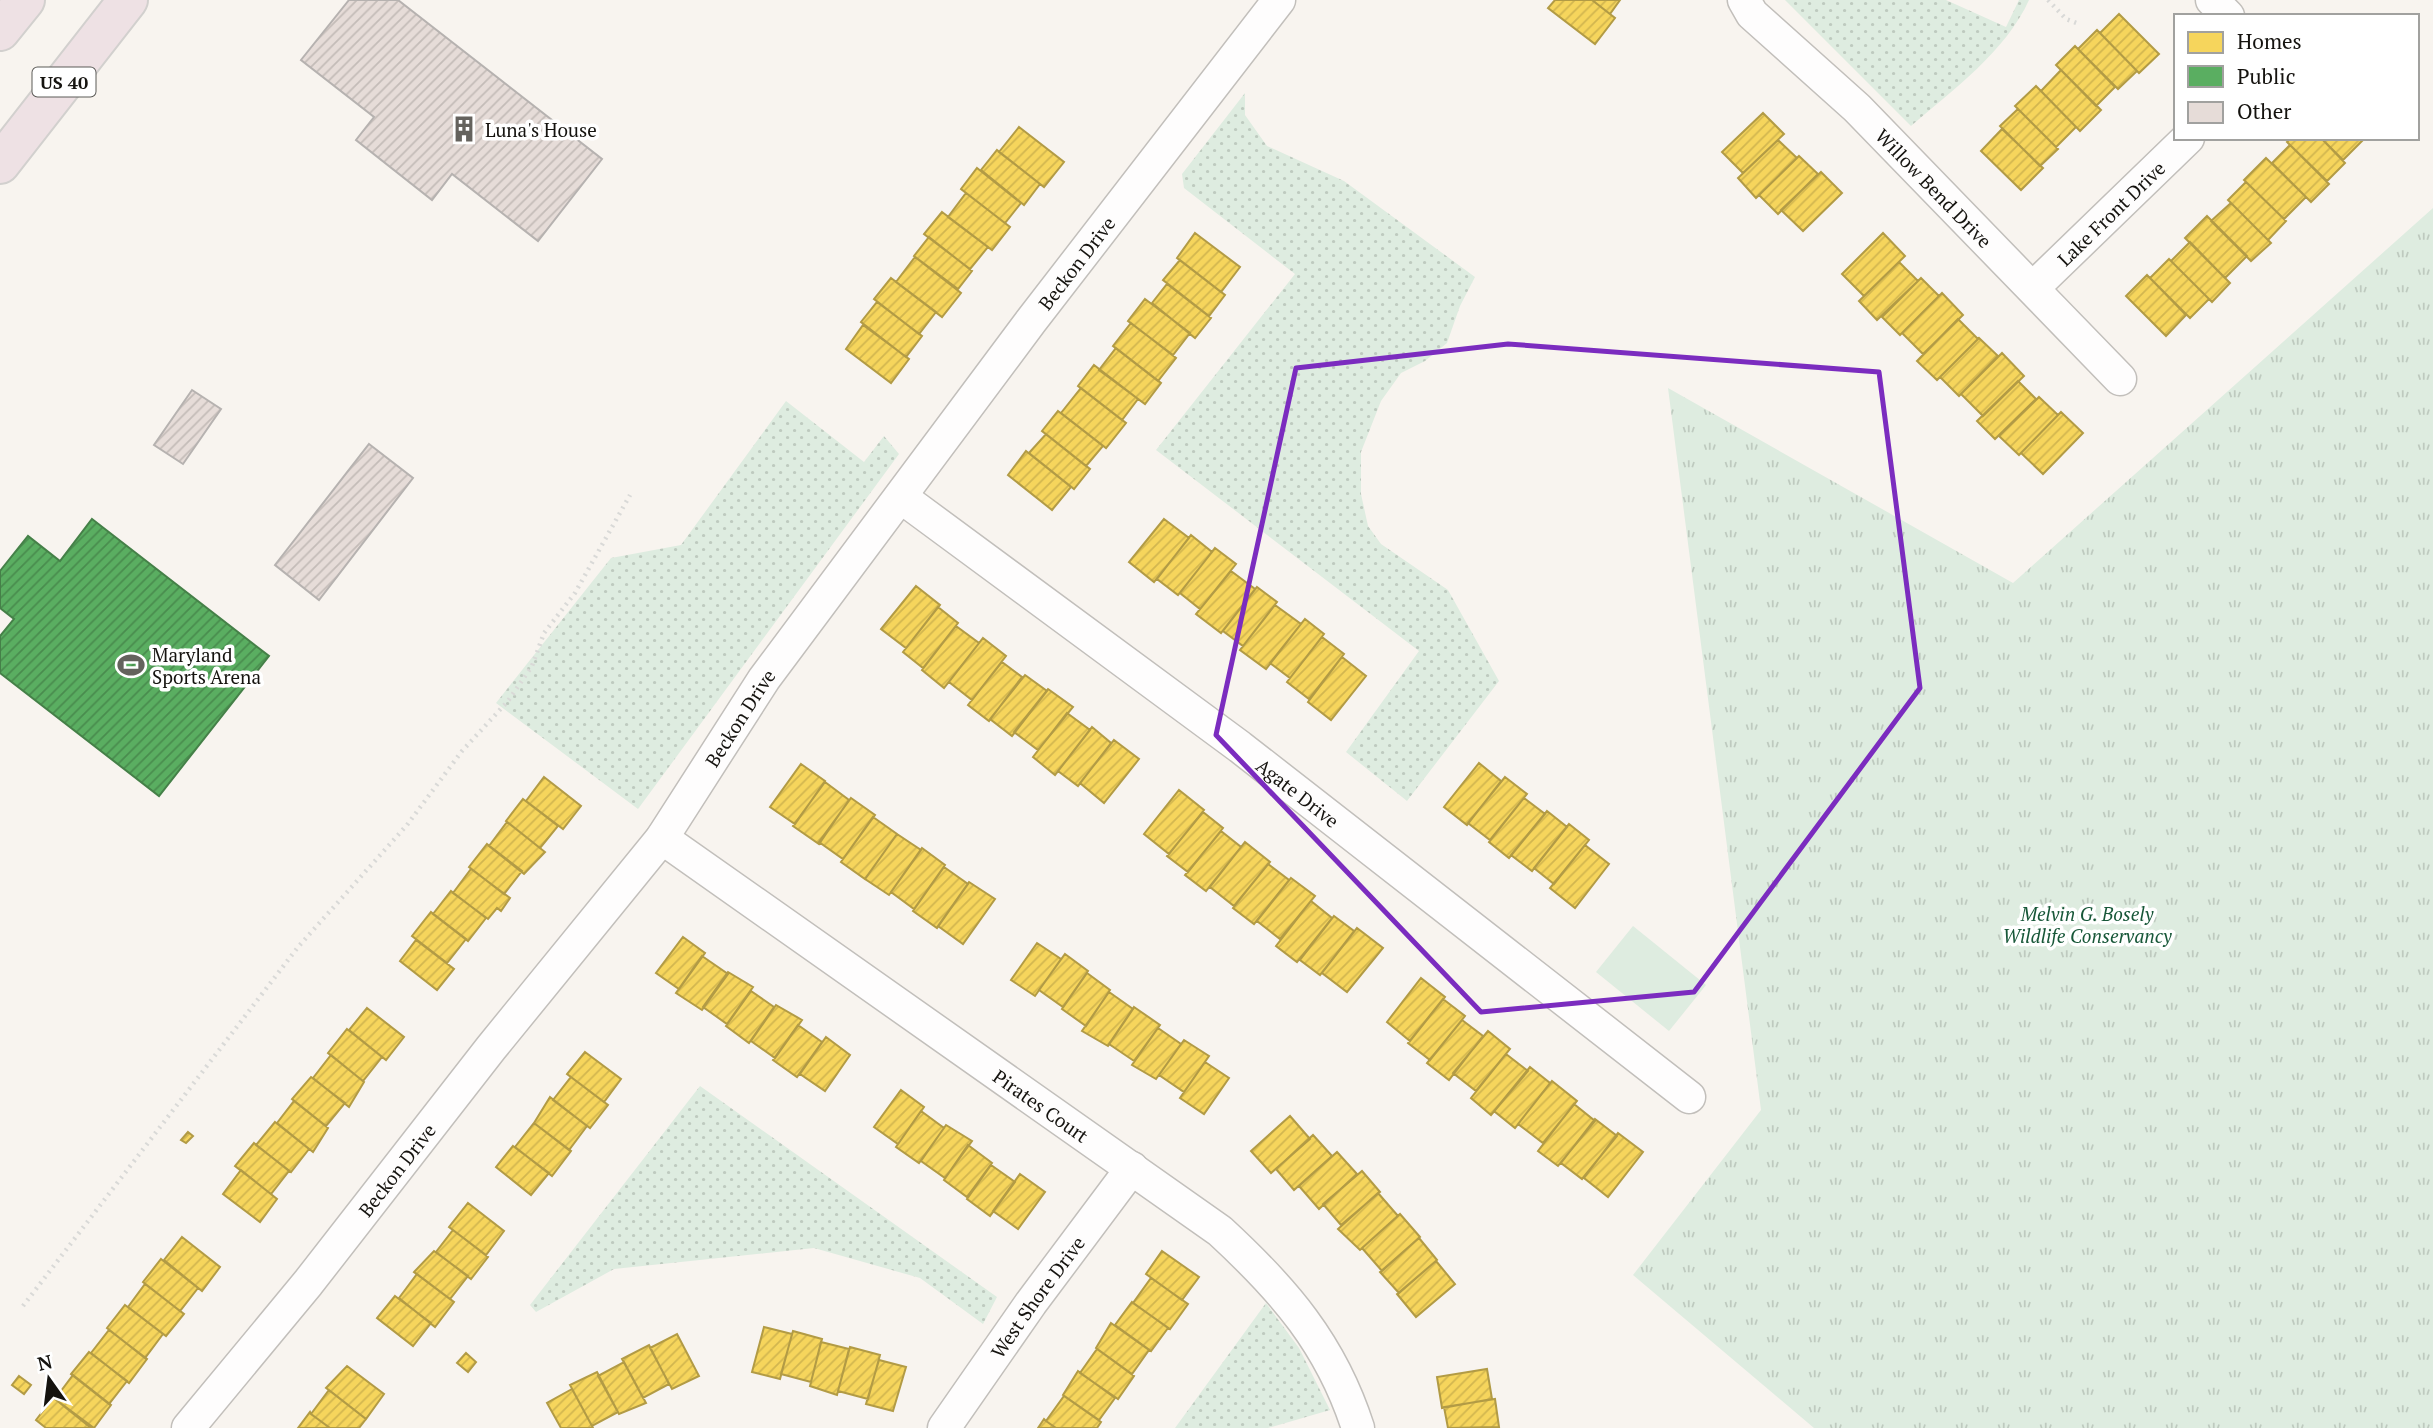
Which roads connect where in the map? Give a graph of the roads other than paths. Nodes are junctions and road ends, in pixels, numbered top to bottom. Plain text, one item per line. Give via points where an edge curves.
1 (25, 0) edge
2 (128, 0) edge
3 (1744, 0) edge
4 (2212, 0) edge
5 (1272, 2) edge
6 (2226, 14) edge
7 (0, 32) edge
8 (2186, 140) edge
9 (0, 164) edge
10 (2033, 288) junction
11 (2120, 379) dead end
12 (901, 497) junction
13 (662, 838) junction
14 (1689, 1097) dead end
15 (1132, 1168) junction
16 (188, 1428) edge
17 (944, 1428) edge
18 (1358, 1428) edge

1 - 7 highway
2 - 9 highway, US 40
3 - 10 street, Willow Bend Drive via 1752,14 1857,108
4 - 6 street
5 - 12 street, Beckon Drive
8 - 10 street, Lake Front Drive
10 - 11 street, Willow Bend Drive
12 - 13 street, Beckon Drive via 764,679
12 - 14 street, Agate Drive via 1240,747
13 - 15 street, Pirates Court
13 - 16 street, Beckon Drive
15 - 17 street, West Shore Drive
15 - 18 street, Pirates Court via 1220,1231 1269,1276 1305,1319 1334,1367

